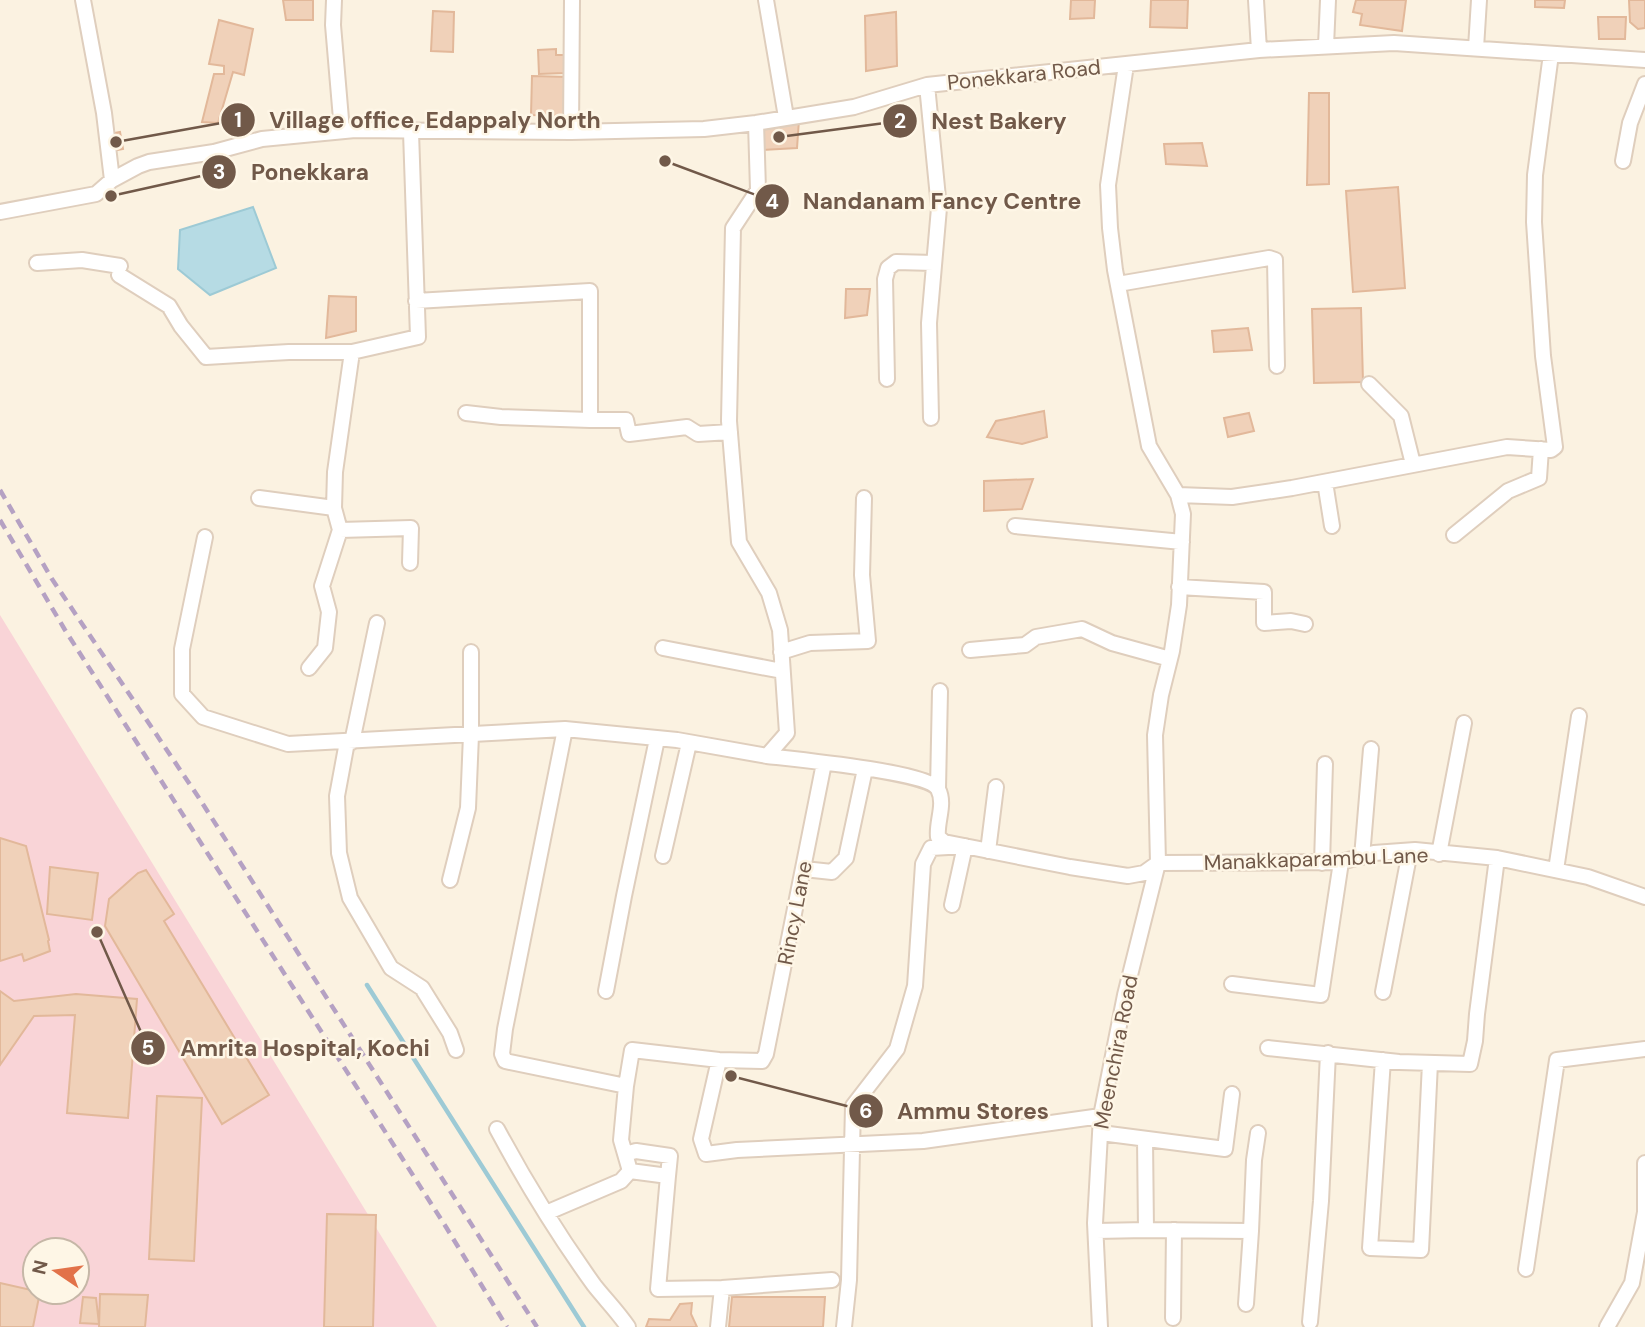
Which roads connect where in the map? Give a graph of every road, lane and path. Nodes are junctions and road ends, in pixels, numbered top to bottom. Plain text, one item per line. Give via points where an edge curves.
1 (83, 0) edge
2 (334, 0) edge
3 (572, 0) edge
4 (766, 0) edge
5 (1256, 0) edge
6 (1328, 0) edge
7 (1479, 0) edge
8 (1326, 46) junction
9 (1476, 48) junction
10 (1259, 50) junction
11 (1551, 54) junction
12 (1645, 60) edge
13 (1126, 65) junction
14 (1645, 84) edge
15 (927, 85) junction
16 (786, 117) junction
17 (756, 123) junction
18 (342, 131) junction
19 (411, 132) junction
20 (572, 132) junction
21 (1623, 162) dead end
22 (112, 180) junction
23 (0, 212) edge
24 (934, 263) junction
25 (37, 264) dead end
26 (1118, 284) junction
27 (416, 301) junction
28 (352, 352) junction
29 (1277, 366) dead end
30 (887, 379) dead end
31 (1369, 384) dead end
32 (466, 413) dead end
33 (931, 418) dead end
34 (590, 420) junction
35 (730, 432) junction
36 (1541, 449) junction
37 (1413, 464) junction
38 (1325, 482) junction
39 (1178, 495) junction
40 (259, 498) dead end
41 (864, 498) dead end
42 (334, 508) junction
43 (1015, 526) dead end
44 (1332, 526) dead end
45 (340, 530) junction
46 (1454, 536) dead end
47 (205, 537) dead end
48 (1182, 542) junction
49 (410, 563) dead end
50 (1180, 587) junction
51 (377, 623) dead end
52 (1304, 624) dead end
53 (663, 648) dead end
54 (970, 650) dead end
55 (471, 652) dead end
56 (781, 652) junction
57 (1170, 659) junction
58 (309, 668) dead end
59 (782, 671) junction
60 (940, 691) dead end
61 (1578, 716) dead end
62 (1464, 723) dead end
63 (565, 729) junction
64 (471, 735) junction
65 (657, 739) junction
66 (350, 742) junction
67 (689, 743) junction
68 (1371, 749) dead end
69 (767, 756) junction
70 (824, 763) junction
71 (1325, 764) dead end
72 (865, 769) junction
73 (996, 787) dead end
74 (938, 789) junction
75 (965, 846) junction
76 (1410, 850) junction
77 (988, 851) junction
78 (1439, 854) junction
79 (663, 856) dead end
80 (1362, 857) junction
81 (1497, 858) junction
82 (1341, 862) junction
83 (1158, 863) junction
84 (1322, 863) junction
85 (803, 869) junction
86 (1556, 870) junction
87 (450, 880) dead end
88 (1645, 897) edge
89 (952, 905) dead end
90 (1232, 984) dead end
91 (606, 991) dead end
92 (1383, 992) dead end
93 (1268, 1048) dead end
94 (1645, 1049) edge
95 (456, 1050) dead end
96 (1328, 1053) junction
97 (719, 1060) junction
98 (1383, 1060) junction
99 (1430, 1063) junction
100 (626, 1086) junction
101 (1232, 1094) dead end
102 (1101, 1116) junction
103 (497, 1129) dead end
104 (1101, 1133) junction
105 (1258, 1133) dead end
106 (1145, 1139) junction
107 (852, 1143) junction
108 (625, 1154) junction
109 (1645, 1163) edge
110 (630, 1171) junction
111 (668, 1175) junction
112 (546, 1213) junction
113 (1146, 1230) junction
114 (1174, 1230) junction
115 (1096, 1231) junction
116 (1251, 1231) junction
117 (1526, 1269) dead end
118 (832, 1280) dead end
119 (722, 1288) junction
120 (1246, 1304) dead end
121 (1173, 1318) dead end
122 (1310, 1322) dead end
123 (628, 1327) edge
124 (718, 1327) edge
125 (844, 1327) edge
126 (1100, 1327) edge
127 (1607, 1327) edge

1 - 22 street
2 - 18 street via 332,25
3 - 20 street
4 - 16 street
5 - 10 street
6 - 8 street
7 - 9 street
8 - 9 street, Ponekkara Road via 1394,43
8 - 10 street, Ponekkara Road
9 - 11 street, Ponekkara Road
10 - 13 street, Ponekkara Road
11 - 12 street, Ponekkara Road
11 - 36 street via 1535,175 1534,222 1555,447
13 - 15 street, Ponekkara Road
13 - 26 street via 1108,185
14 - 21 street via 1630,123
15 - 16 street, Ponekkara Road via 854,107
15 - 24 street via 939,208
16 - 17 street, Ponekkara Road
17 - 20 street, Ponekkara Road
17 - 35 street via 758,190 733,228
18 - 19 street, Ponekkara Road
18 - 22 street, Ponekkara Road via 262,139 149,162
19 - 20 street, Ponekkara Road
19 - 27 street
22 - 23 street, Ponekkara Road via 96,194
24 - 30 street via 896,262 888,268
24 - 33 street via 929,323
25 - 28 street via 82,260 119,271 169,306 206,357
26 - 29 street via 1275,260
26 - 39 street via 1149,446
27 - 28 street via 418,337
27 - 34 street via 590,291
28 - 42 street
31 - 37 street via 1401,416
32 - 34 street
34 - 35 street via 626,420 629,434 687,427 698,434
35 - 56 street via 739,542 769,593
36 - 37 street via 1507,447
36 - 46 street via 1539,478 1508,491
37 - 38 street
38 - 39 street via 1232,497
38 - 44 street
39 - 48 street, Meenchira Road
40 - 42 street
41 - 56 street via 862,575 869,641 810,643
42 - 45 street
43 - 48 street
45 - 49 street via 411,528
45 - 58 street via 322,586 329,612 325,648
47 - 66 street via 182,649 182,694 202,718 288,744
48 - 50 street, Meenchira Road
50 - 52 street via 1264,592 1264,624
50 - 57 street, Meenchira Road
51 - 66 street
53 - 59 street
54 - 57 street via 1025,645 1036,637 1082,629 1112,643
55 - 64 street
56 - 59 street
57 - 83 street, Meenchira Road via 1155,734
59 - 69 street via 787,733
60 - 74 street
61 - 86 street
62 - 78 street
63 - 64 street
63 - 65 street
63 - 100 street via 502,1054 505,1060
64 - 66 street
64 - 87 street via 468,808
65 - 67 street
65 - 91 street
66 - 95 street via 337,796 339,853 350,898 391,968 422,988
67 - 69 street
67 - 79 street
68 - 80 street
69 - 70 street
70 - 72 street
70 - 85 street, Rincy Lane
71 - 84 street
72 - 74 street via 929,781
72 - 85 street via 846,858 832,872
73 - 77 street
74 - 75 street via 938,837
75 - 77 street
75 - 89 street
75 - 107 street via 931,848 923,864 915,986 897,1049 853,1106
76 - 78 street, Manakkaparambu Lane
76 - 80 street, Manakkaparambu Lane
76 - 92 street
77 - 83 street via 1128,876 1144,873
78 - 81 street, Manakkaparambu Lane
80 - 82 street, Manakkaparambu Lane
81 - 86 street, Manakkaparambu Lane
81 - 99 street via 1470,1064
82 - 84 street, Manakkaparambu Lane
82 - 90 street via 1321,995
83 - 84 street, Manakkaparambu Lane
83 - 102 street, Meenchira Road
85 - 97 street, Rincy Lane via 766,1054 762,1061
86 - 88 street, Manakkaparambu Lane
93 - 96 street
94 - 117 street via 1557,1060
96 - 98 street
96 - 122 street
97 - 100 street via 632,1050
97 - 107 street via 701,1139 706,1154
98 - 99 street
98 - 99 street via 1370,1248 1421,1251
100 - 108 street via 621,1140
101 - 106 street via 1225,1149
102 - 104 street, Meenchira Road
102 - 107 street via 923,1141
103 - 112 street
104 - 106 street
104 - 115 street, Meenchira Road
105 - 116 street
106 - 113 street
107 - 125 street
108 - 110 street
108 - 111 street via 670,1156
109 - 127 street via 1645,1212 1632,1283
110 - 111 street
110 - 112 street via 621,1181
111 - 119 street via 659,1289
112 - 123 street
113 - 114 street
113 - 115 street
114 - 116 street
114 - 121 street
115 - 126 street, Meenchira Road
116 - 120 street
118 - 119 street
119 - 124 street

